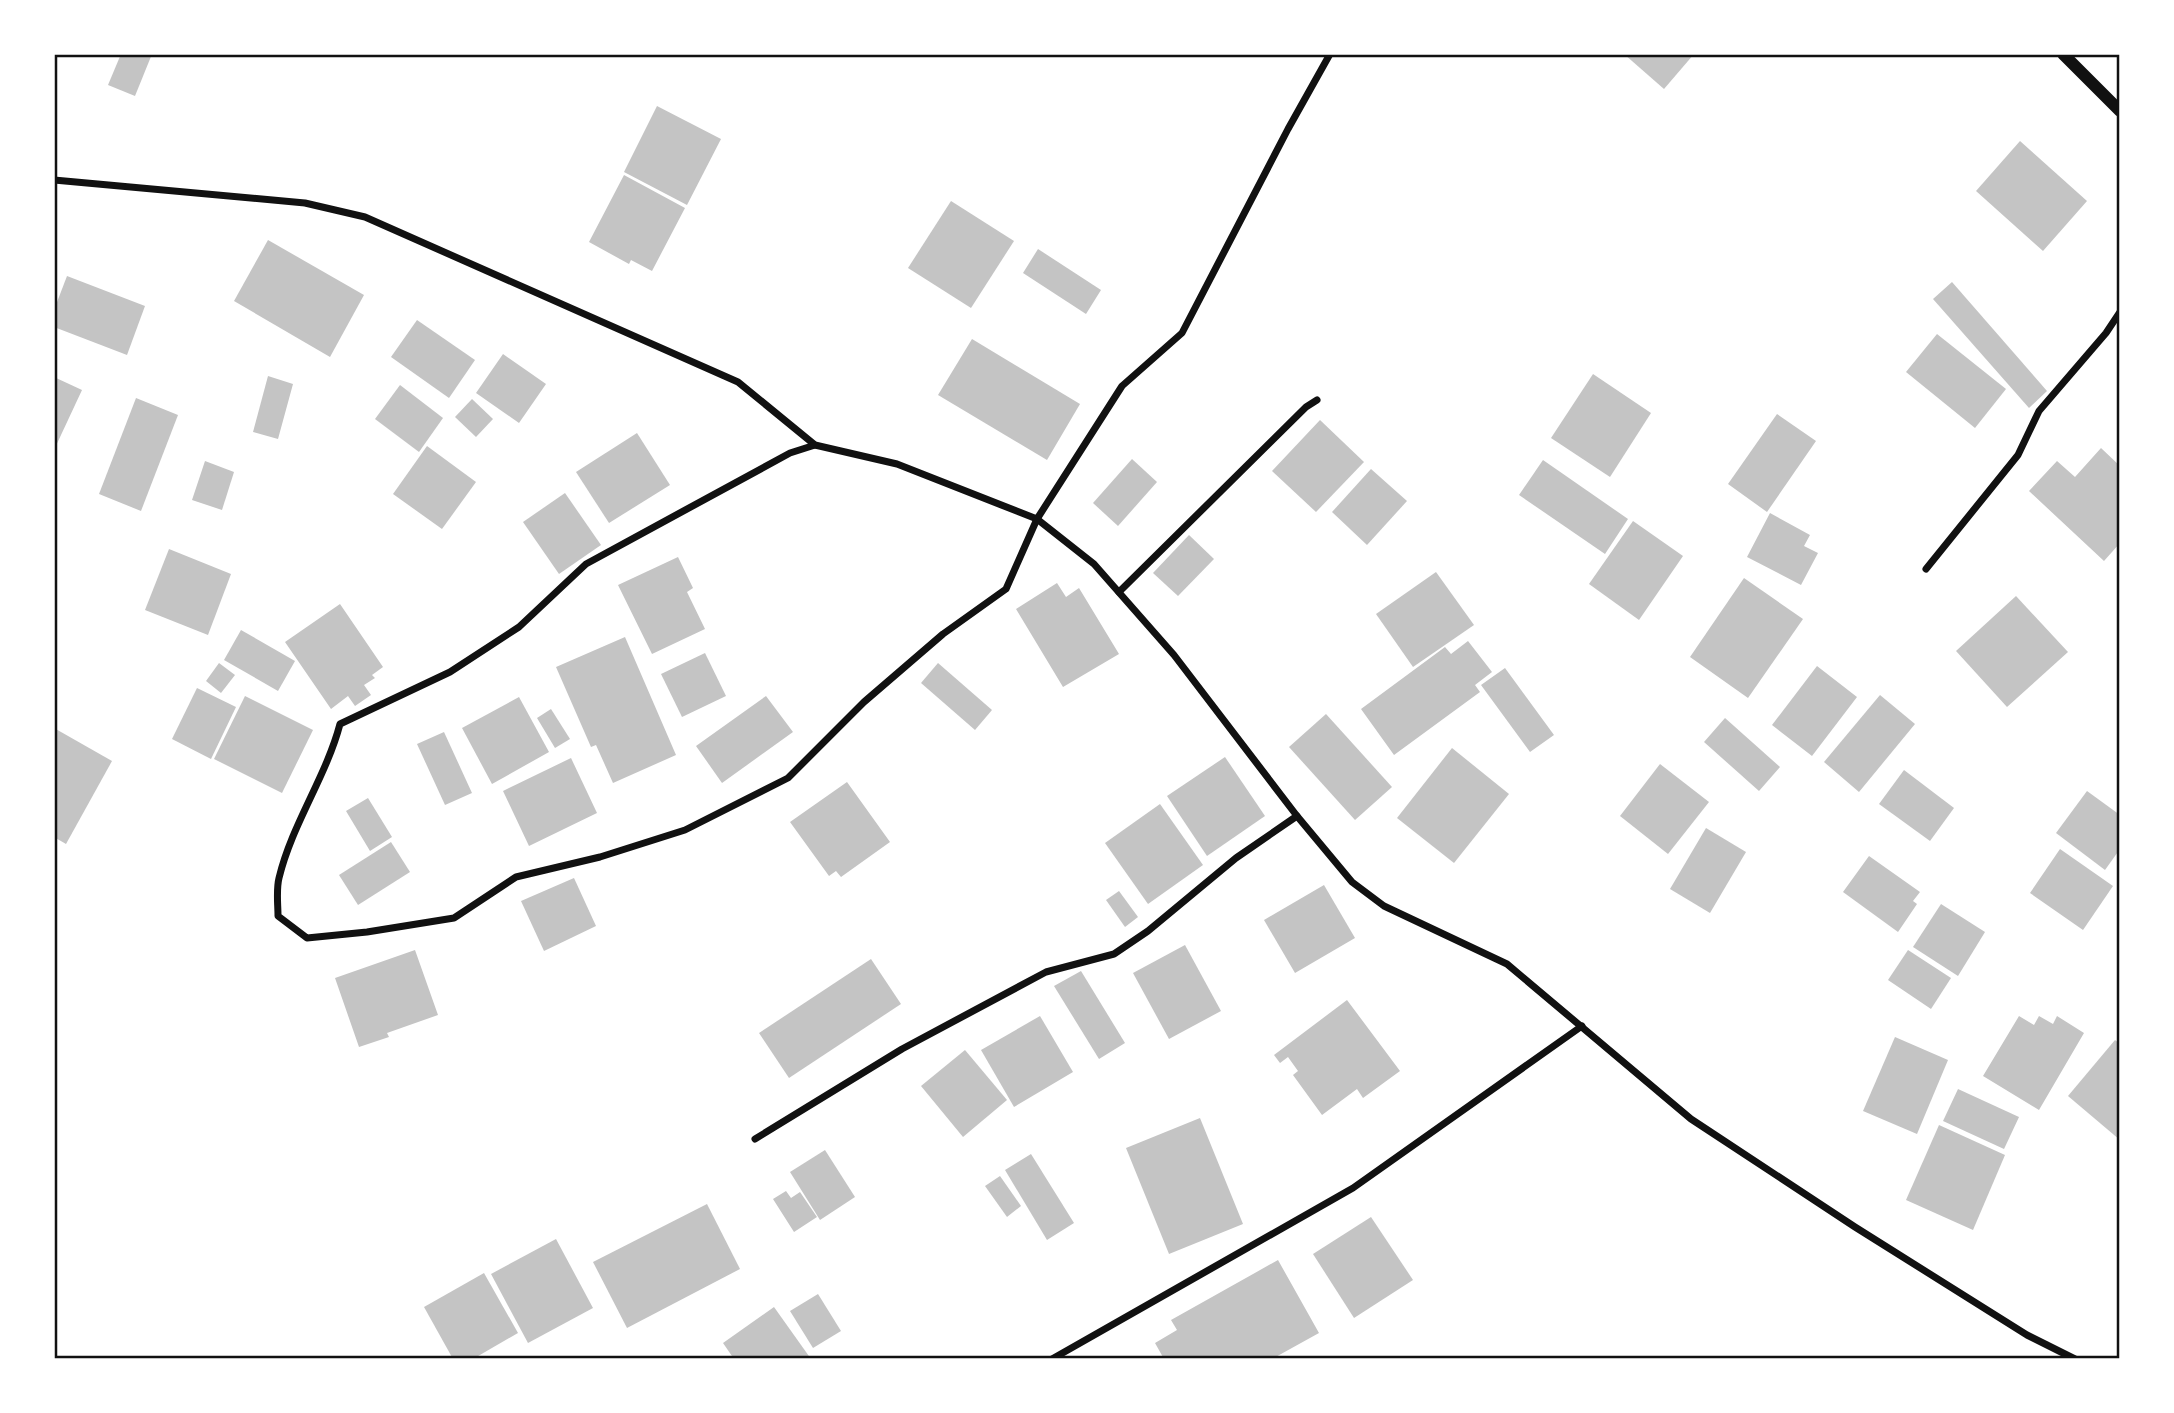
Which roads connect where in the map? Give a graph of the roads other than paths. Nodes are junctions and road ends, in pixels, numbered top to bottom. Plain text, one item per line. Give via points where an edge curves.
1 (1330, 54) edge
2 (2063, 54) edge
3 (2120, 111) edge
4 (54, 180) edge
5 (2120, 313) edge
6 (1317, 400) dead end
7 (816, 444) junction
8 (1037, 519) junction
9 (1926, 569) dead end
10 (1119, 592) junction
11 (1297, 816) junction
12 (1582, 1026) junction
13 (755, 1139) dead end
14 (1052, 1359) edge
15 (2075, 1359) edge

1 - 8 street via 1182,332 1122,386
2 - 3 street
4 - 7 street via 305,202 365,218 738,382
5 - 9 street via 2039,411 2018,455
6 - 10 street
7 - 8 street via 897,464
7 - 8 street via 790,453 586,564 519,627 450,673 340,724 278,880 278,916 307,938 454,918 516,877 600,858 685,830 788,778 864,702 1006,589
8 - 10 street via 1094,564
10 - 11 street via 1174,655
11 - 12 street via 1352,882 1384,906 1507,964
11 - 13 street via 1114,954 1046,972 902,1049
12 - 14 street via 1353,1188
12 - 15 street via 1691,1119 2027,1335

